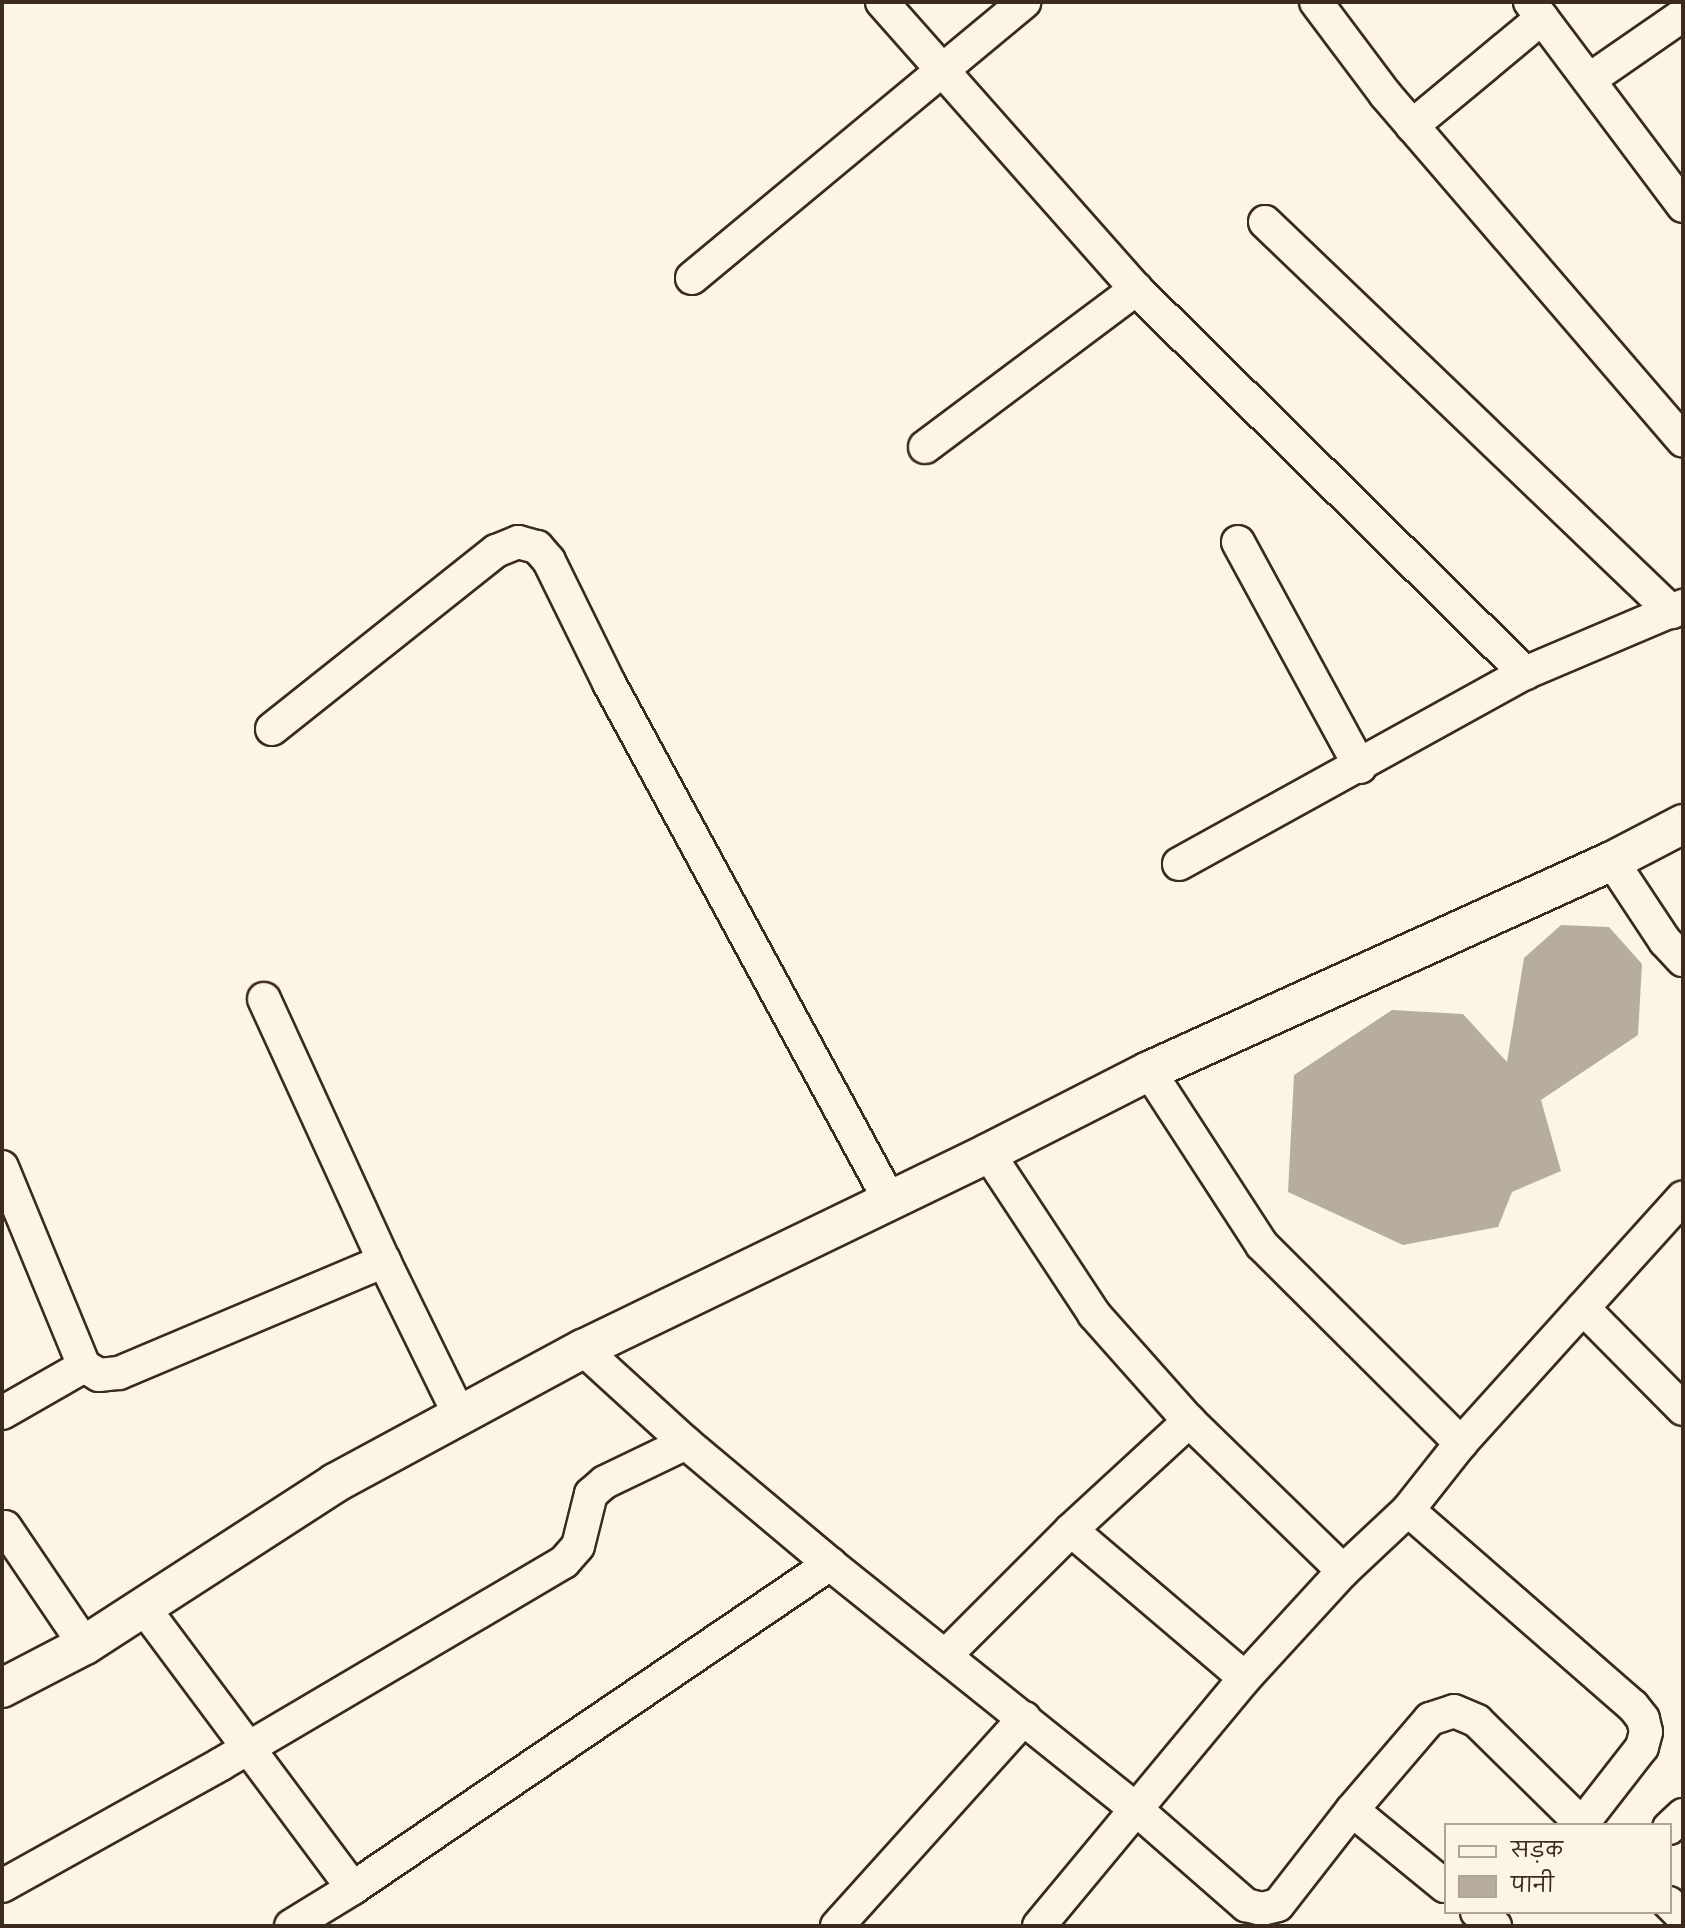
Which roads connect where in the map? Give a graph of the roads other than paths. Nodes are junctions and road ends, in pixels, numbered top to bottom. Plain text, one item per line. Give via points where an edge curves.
1 (882, 2) edge
2 (1024, 2) edge
3 (1315, 2) edge
4 (1536, 10) edge
5 (1683, 15) edge
6 (940, 68) junction
7 (1589, 79) junction
8 (1412, 126) junction
9 (1683, 206) edge
10 (1265, 222) dead end
11 (692, 278) dead end
12 (1136, 289) junction
13 (1683, 440) edge
14 (925, 447) dead end
15 (1238, 542) dead end
16 (1678, 609) edge
17 (1525, 673) junction
18 (272, 729) dead end
19 (1360, 767) junction
20 (1683, 824) edge
21 (1612, 861) junction
22 (1179, 864) dead end
23 (1677, 946) edge
24 (264, 999) dead end
25 (1149, 1072) junction
26 (988, 1153) junction
27 (2, 1167) edge
28 (1683, 1197) edge
29 (890, 1201) junction
30 (384, 1261) junction
31 (1583, 1308) junction
32 (583, 1349) junction
33 (84, 1366) junction
34 (1683, 1409) edge
35 (2, 1413) edge
36 (460, 1416) junction
37 (1189, 1421) junction
38 (686, 1443) junction
39 (1461, 1443) junction
40 (1408, 1510) junction
41 (5, 1527) dead end
42 (1071, 1530) junction
43 (830, 1564) junction
44 (1343, 1571) junction
45 (144, 1608) junction
46 (85, 1645) junction
47 (946, 1655) junction
48 (1245, 1678) junction
49 (2, 1688) edge
50 (1024, 1718) junction
51 (250, 1746) junction
52 (1137, 1810) junction
53 (1352, 1810) junction
54 (1582, 1823) edge
55 (1584, 1823) edge
56 (2, 1885) edge
57 (1444, 1885) edge
58 (353, 1888) junction
59 (1480, 1914) edge
60 (291, 1926) edge
61 (837, 1926) edge
62 (1039, 1926) edge
63 (1495, 1926) edge

1 - 6 street
2 - 6 street
3 - 8 street
4 - 7 street
4 - 8 street
5 - 7 street
6 - 11 street
6 - 12 street
7 - 9 street
8 - 13 street
10 - 16 street
12 - 14 street
12 - 17 street
15 - 19 street
16 - 17 street
17 - 19 street
18 - 29 street via 496,551 518,542 537,547 549,561 609,683
19 - 22 street
20 - 21 street
21 - 23 street
21 - 25 street
24 - 30 street
25 - 26 street
25 - 39 street via 1262,1245
26 - 29 street
26 - 37 street via 1094,1314
27 - 33 street
28 - 31 street
29 - 32 street
30 - 33 street via 119,1373 99,1375
30 - 36 street
31 - 34 street
31 - 39 street
32 - 36 street
32 - 38 street
33 - 35 street
36 - 45 street via 335,1483
37 - 42 street
37 - 44 street
38 - 43 street
38 - 51 street via 605,1482 591,1494 578,1546 564,1562
39 - 40 street
40 - 44 street
40 - 55 street via 1643,1719 1642,1747
41 - 46 street
42 - 47 street
42 - 48 street
43 - 47 street
43 - 58 street
44 - 48 street
45 - 46 street
45 - 51 street
46 - 49 street
47 - 50 street
48 - 52 street
50 - 52 street
50 - 61 street
51 - 56 street
51 - 58 street
52 - 53 street via 1247,1905 1262,1909 1278,1905
52 - 62 street
53 - 54 street via 1430,1719 1454,1711 1477,1721
53 - 57 street
58 - 60 street
59 - 63 street

